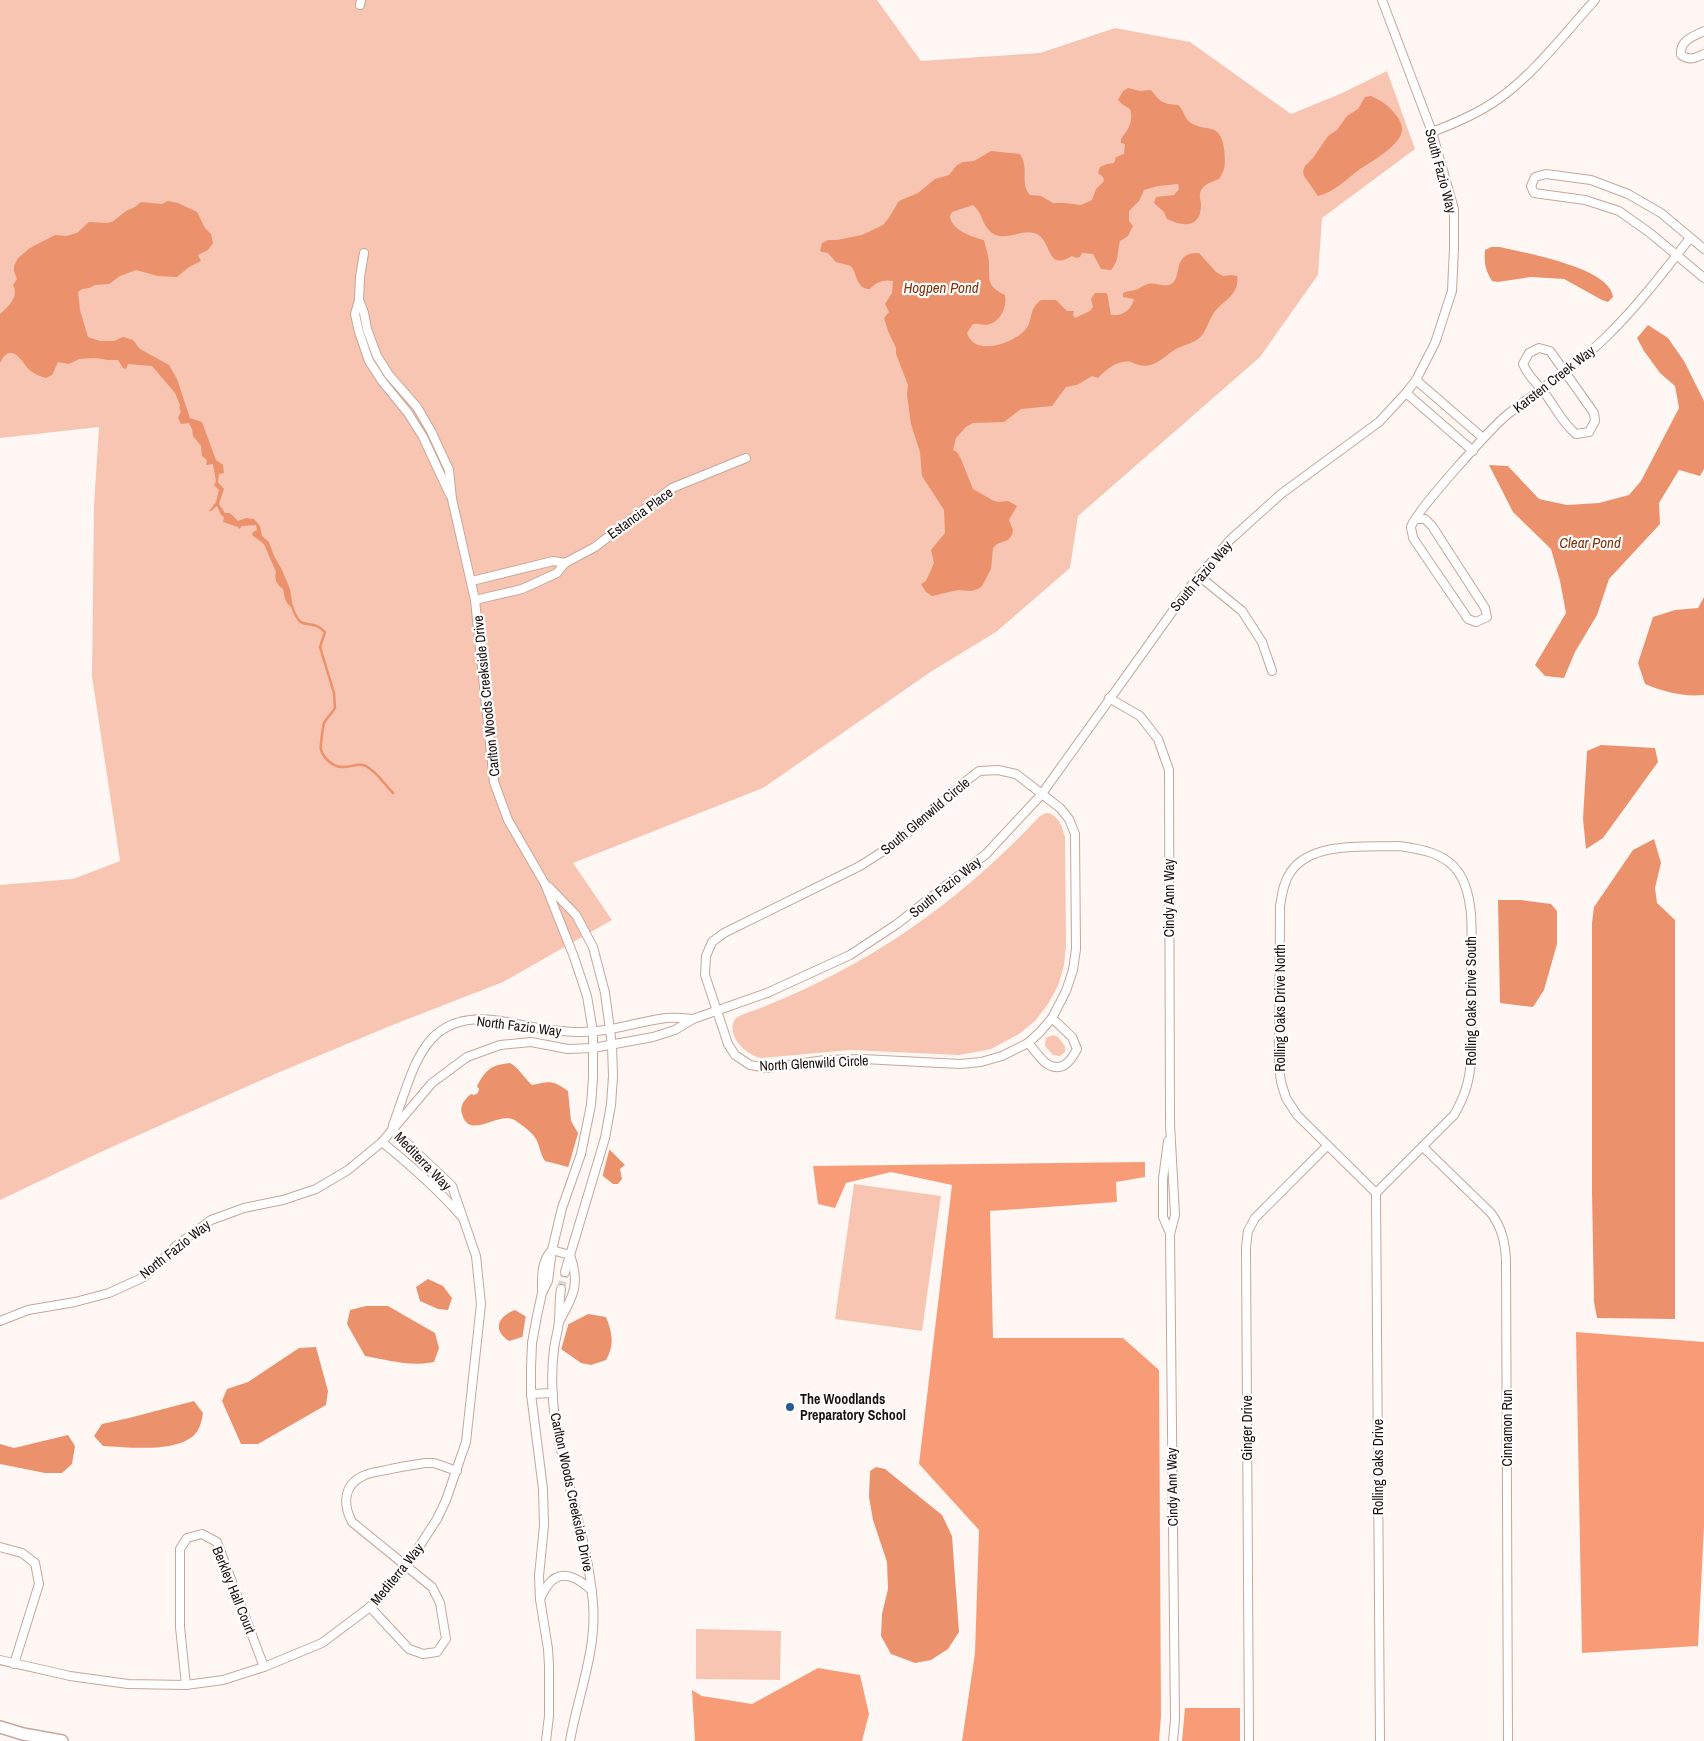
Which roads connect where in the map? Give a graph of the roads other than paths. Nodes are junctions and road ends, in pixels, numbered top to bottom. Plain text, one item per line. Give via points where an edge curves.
1 (1382, 0) edge
2 (1595, 0) edge
3 (1704, 31) edge
4 (1704, 54) edge
5 (1432, 132) junction
6 (1690, 238) junction
7 (1704, 249) edge
8 (364, 254) dead end
9 (1677, 255) junction
10 (1704, 278) edge
11 (1566, 373) junction
12 (1416, 380) junction
13 (1542, 390) junction
14 (1406, 393) junction
15 (1483, 438) junction
16 (1473, 451) junction
17 (746, 458) dead end
18 (1416, 519) junction
19 (565, 563) junction
20 (1199, 576) junction
21 (472, 582) junction
22 (475, 600) junction
23 (1272, 671) dead end
24 (1109, 698) junction
25 (1041, 795) junction
26 (1368, 847) joint
27 (545, 884) junction
28 (717, 1012) junction
29 (1052, 1018) junction
30 (693, 1019) junction
31 (611, 1028) junction
32 (593, 1032) junction
33 (1028, 1042) junction
34 (612, 1045) junction
35 (593, 1048) junction
36 (1002, 1056) joint
37 (392, 1129) junction
38 (382, 1142) junction
39 (1328, 1146) junction
40 (1423, 1147) junction
41 (1376, 1193) junction
42 (465, 1222) junction
43 (552, 1250) junction
44 (570, 1254) junction
45 (565, 1272) tunnel mouth
46 (561, 1289) tunnel mouth
47 (560, 1320) junction
48 (0, 1321) edge
49 (553, 1393) junction
50 (531, 1394) junction
51 (456, 1470) junction
52 (0, 1547) edge
53 (406, 1567) junction
54 (592, 1591) junction
55 (540, 1599) junction
56 (370, 1607) junction
57 (0, 1660) edge
58 (14, 1664) junction
59 (264, 1667) junction
60 (186, 1685) junction
61 (0, 1727) edge
62 (59, 1741) edge
63 (546, 1741) edge
64 (570, 1741) edge
65 (1173, 1741) edge
66 (1249, 1741) edge
67 (1380, 1741) edge
68 (1508, 1741) edge

1 - 5 street, South Fazio Way
2 - 5 street via 1526,76 1495,102 1458,123
3 - 4 street via 1685,41 1680,48 1681,55 1687,59
5 - 12 street, South Fazio Way via 1454,209 1452,291 1435,343
6 - 7 street
6 - 9 street, Karsten Creek Way
6 - 9 street via 1661,213 1628,194 1591,180 1546,174 1535,177 1531,186 1534,193 1585,200 1619,210
8 - 21 street, Carlton Woods Creekside Drive via 359,300 367,330 389,375 431,431 449,470 452,499
9 - 10 street
9 - 11 street, Karsten Creek Way via 1638,303
11 - 13 street, Karsten Creek Way
11 - 13 street via 1550,351 1539,348 1529,353 1523,364
11 - 13 street via 1594,413 1595,421 1588,432 1576,434 1568,428
12 - 14 street, South Fazio Way
12 - 15 street
13 - 15 street, Karsten Creek Way via 1506,416
14 - 16 street
14 - 20 street, South Fazio Way via 1379,422 1281,494 1230,540
15 - 16 street, Karsten Creek Way
16 - 18 street, Karsten Creek Way
17 - 19 street, Estancia Place via 672,488 594,547
18 - 18 street via 1411,528 1413,538 1468,619 1476,622 1487,617 1485,608 1432,526 1424,519
19 - 21 street, Estancia Place via 553,561
19 - 22 street, Estancia Place via 557,573 525,587
20 - 23 street via 1242,611 1262,642
20 - 24 street, South Fazio Way
21 - 22 street, Carlton Woods Creekside Drive
22 - 27 street, Carlton Woods Creekside Drive via 494,782 508,820
24 - 25 street, South Fazio Way
24 - 65 street, Cindy Ann Way via 1140,716 1158,738 1169,770 1170,1124 1163,1179 1164,1216 1170,1234
25 - 28 street, South Fazio Way via 986,854 897,924 818,970
25 - 28 street, South Glenwild Circle via 1016,774 998,770 979,771 896,844 860,866 724,933 712,942 706,956 705,974
25 - 29 street, South Glenwild Circle via 1069,819 1075,834 1076,949 1066,991
26 - 39 street, Rolling Oaks Drive North via 1326,850 1301,860 1284,884 1280,906 1281,1082 1296,1115
26 - 40 street, Rolling Oaks Drive South via 1411,848 1442,858 1459,873 1469,902 1470,1080 1454,1115
27 - 31 street, Carlton Woods Creekside Drive via 576,915 593,947
27 - 32 street, Carlton Woods Creekside Drive via 587,996
28 - 30 street, South Fazio Way
28 - 36 street, North Glenwild Circle via 735,1055 750,1065 767,1068 825,1060 960,1064
29 - 33 street, South Glenwild Circle
29 - 33 street via 1072,1037 1077,1049 1071,1062 1059,1067 1047,1064
30 - 31 street, South Fazio Way via 668,1017
30 - 34 street, South Fazio Way via 675,1030
31 - 32 street, South Fazio Way
31 - 34 street, Carlton Woods Creekside Drive
32 - 35 street, Carlton Woods Creekside Drive
32 - 37 street, North Fazio Way via 489,1020 464,1020 443,1028 426,1044 415,1065
33 - 36 street, South Glenwild Circle
34 - 35 street, South Fazio Way
34 - 44 street, Carlton Woods Creekside Drive via 612,1095 605,1138
35 - 37 street, North Fazio Way via 568,1049 531,1042 500,1045 481,1051 432,1083
35 - 43 street, Carlton Woods Creekside Drive via 586,1131
37 - 38 street, North Fazio Way
37 - 42 street, Mediterra Way via 452,1186
38 - 42 street, Mediterra Way via 444,1196
38 - 48 street, North Fazio Way via 348,1170 316,1189 210,1220 176,1246 144,1277 109,1293 28,1310
39 - 41 street, Rolling Oaks Drive North
39 - 66 street, Ginger Drive via 1255,1218 1248,1231
40 - 41 street, Rolling Oaks Drive South
40 - 68 street, Cinnamon Run via 1491,1213 1505,1240
41 - 67 street, Rolling Oaks Drive
42 - 51 street, Mediterra Way via 476,1256 481,1304 466,1442
43 - 44 street
43 - 50 street, Carlton Woods Creekside Drive via 543,1263 542,1293 532,1343
44 - 45 street, Carlton Woods Creekside Drive
44 - 47 street, Carlton Woods Creekside Drive via 575,1282
46 - 47 street, Carlton Woods Creekside Drive via 558,1301
47 - 49 street, Carlton Woods Creekside Drive via 554,1348
49 - 50 street, Carlton Woods Creekside Drive
49 - 54 street, Carlton Woods Creekside Drive via 556,1424
50 - 55 street, Carlton Woods Creekside Drive via 543,1489
51 - 53 street, Mediterra Way via 437,1519
51 - 53 street via 434,1463 411,1465 364,1475 348,1491 345,1501 352,1522
52 - 58 street via 22,1553 35,1563 39,1584
53 - 56 street, Mediterra Way
53 - 56 street via 432,1587 440,1603 446,1639 437,1652 423,1654 409,1649
54 - 55 street, Carlton Woods Creekside Drive via 582,1580 564,1576 548,1583
54 - 64 street, Carlton Woods Creekside Drive via 592,1643
55 - 63 street, Carlton Woods Creekside Drive via 550,1666
56 - 59 street, Mediterra Way via 322,1643
57 - 58 street, Mediterra Way
58 - 60 street, Mediterra Way via 128,1684
59 - 60 street, Mediterra Way via 223,1680
59 - 60 street, Berkley Hall Court via 216,1542 202,1534 187,1538 180,1549 180,1627
61 - 62 main road

